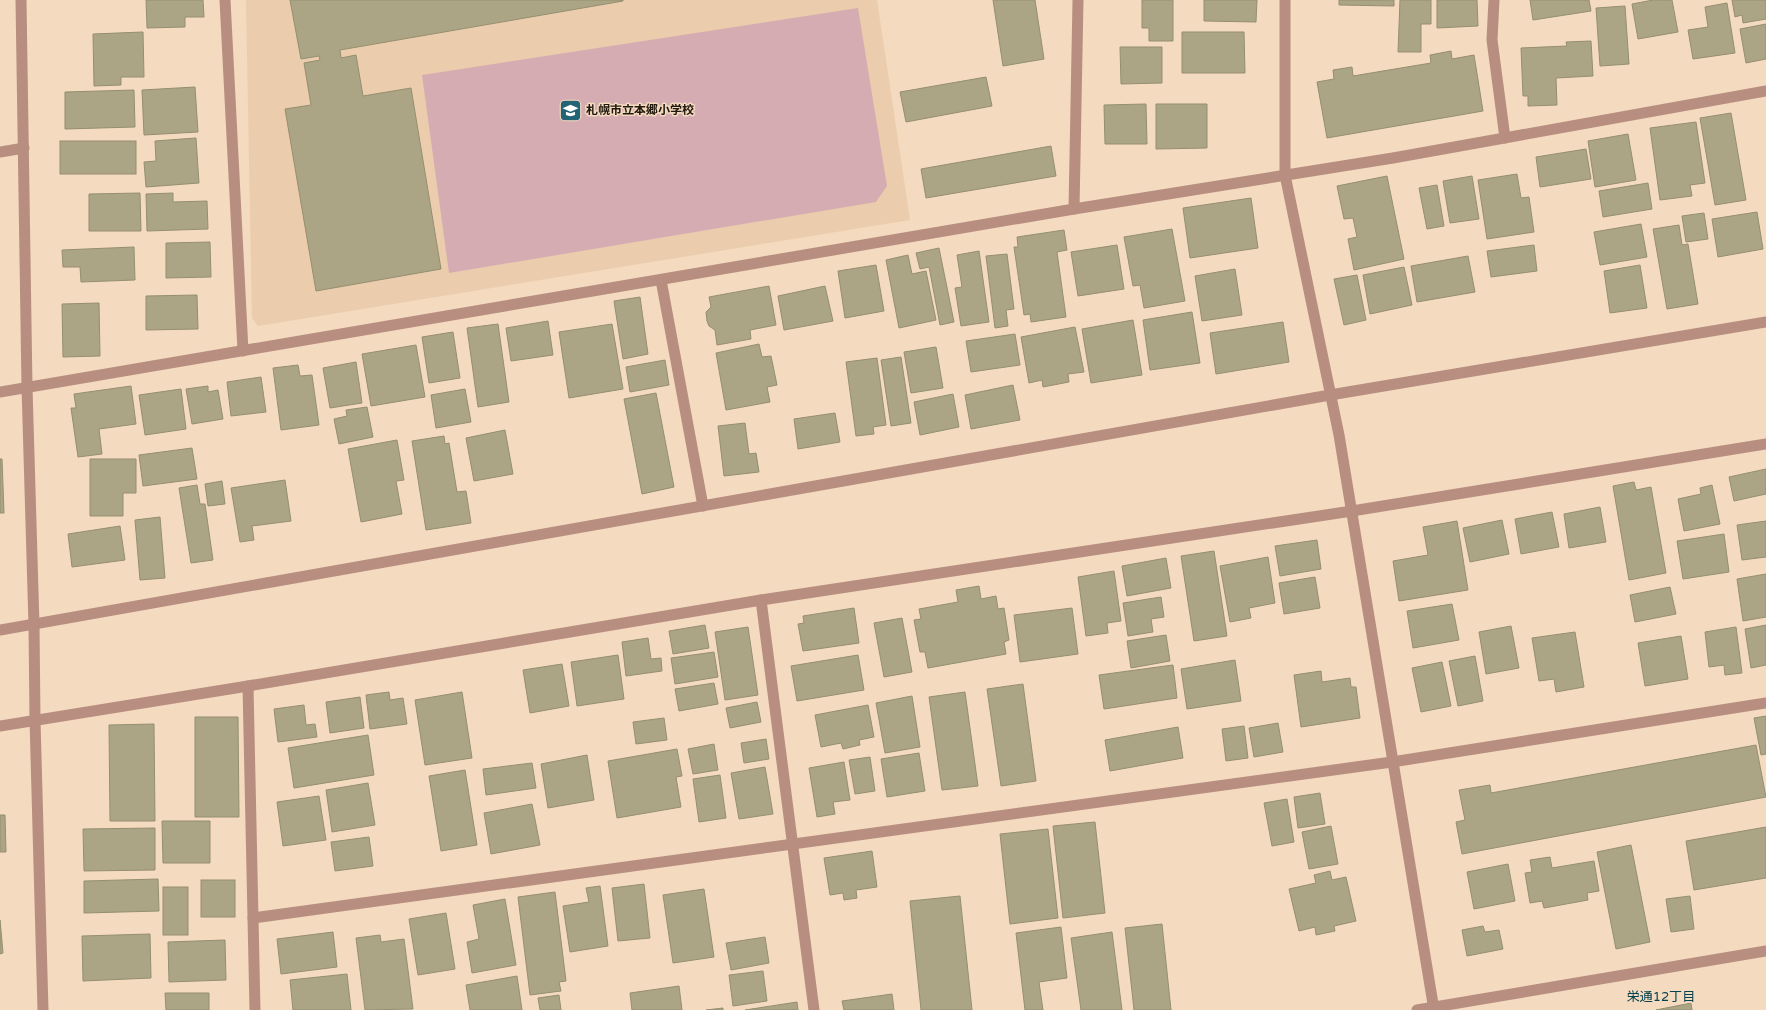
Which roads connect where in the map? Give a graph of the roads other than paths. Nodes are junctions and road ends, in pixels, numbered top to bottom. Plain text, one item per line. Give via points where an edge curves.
1 (21, 0) edge
2 (225, 0) edge
3 (1078, 0) edge
4 (1285, 0) edge
5 (1494, 0) edge
6 (1766, 91) edge
7 (1505, 138) junction
8 (24, 148) junction
9 (0, 152) edge
10 (1285, 175) junction
11 (1074, 209) junction
12 (661, 280) junction
13 (1766, 322) edge
14 (243, 351) junction
15 (27, 387) junction
16 (0, 392) edge
17 (1330, 395) junction
18 (1766, 444) edge
19 (704, 506) junction
20 (1352, 511) junction
21 (761, 600) junction
22 (34, 624) junction
23 (0, 630) edge
24 (248, 686) junction
25 (1766, 703) edge
26 (35, 716) junction
27 (0, 726) edge
28 (1392, 762) junction
29 (792, 843) junction
30 (254, 918) junction
31 (1766, 951) edge
32 (1433, 1009) edge
33 (43, 1010) edge
34 (255, 1010) edge
35 (814, 1010) edge
36 (1417, 1010) edge

1 - 8 street
2 - 14 street
3 - 11 street
4 - 10 street
5 - 7 street via 1492,40
6 - 7 street
7 - 10 street
8 - 9 street
8 - 15 street
10 - 11 street
10 - 17 street
11 - 12 street
12 - 14 street
12 - 19 street
13 - 17 street
14 - 15 street
15 - 16 street
15 - 22 street
17 - 19 street
17 - 20 street
18 - 20 street
19 - 22 street
20 - 21 street
20 - 28 street
21 - 24 street
21 - 29 street
22 - 23 street
22 - 26 street
24 - 26 street
24 - 30 street
25 - 28 street
26 - 27 street
26 - 33 street
28 - 29 street
28 - 32 street
29 - 30 street
29 - 35 street
30 - 34 street
31 - 32 street
32 - 36 street

